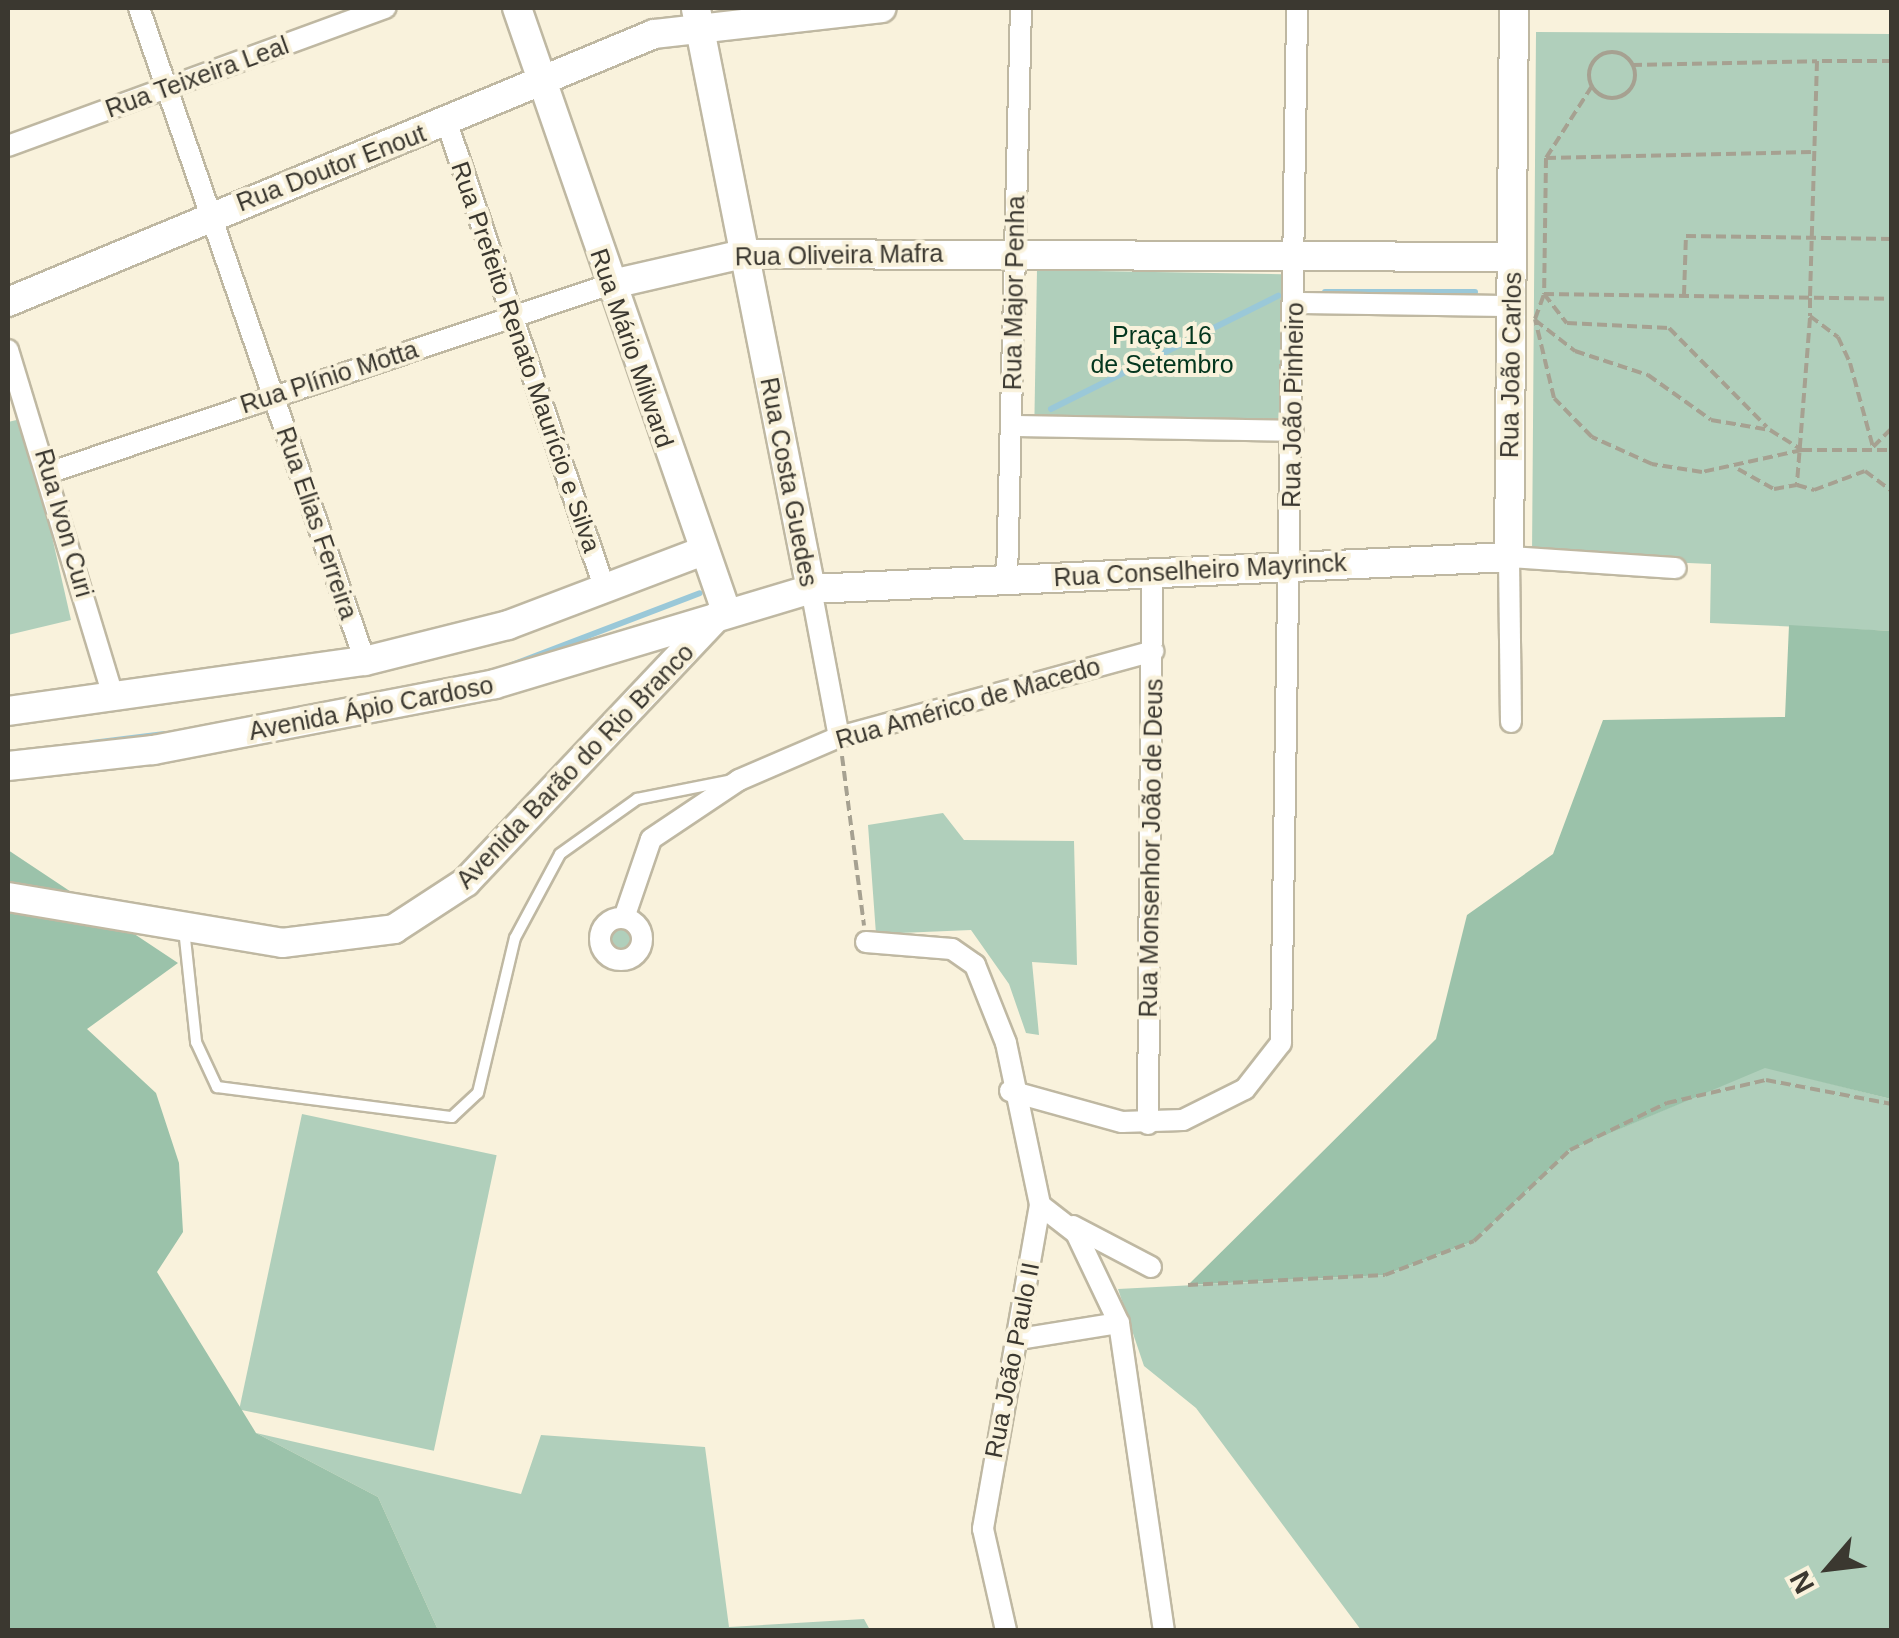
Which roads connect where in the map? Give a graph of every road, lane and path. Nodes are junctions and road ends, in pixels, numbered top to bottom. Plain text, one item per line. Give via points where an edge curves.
1 (139, 8) edge
2 (386, 8) edge
3 (517, 8) edge
4 (882, 8) edge
5 (1021, 8) edge
6 (1297, 8) edge
7 (1514, 8) edge
8 (711, 15) edge
9 (657, 21) edge
10 (1817, 61) junction
11 (1892, 61) edge
12 (1632, 64) junction
13 (1592, 86) junction
14 (544, 87) junction
15 (167, 90) junction
16 (447, 123) junction
17 (8, 146) edge
18 (1813, 152) junction
19 (1546, 158) junction
20 (212, 214) junction
21 (1811, 238) junction
22 (1892, 239) edge
23 (1013, 252) junction
24 (743, 254) junction
25 (1296, 254) junction
26 (1512, 257) junction
27 (608, 284) junction
28 (1544, 294) junction
29 (1684, 296) junction
30 (1810, 298) junction
31 (1892, 299) edge
32 (8, 302) edge
33 (1295, 303) junction
34 (1523, 313) junction
35 (1810, 316) junction
36 (511, 320) junction
37 (8, 350) edge
38 (272, 393) junction
39 (1012, 426) junction
40 (1892, 428) edge
41 (1770, 430) junction
42 (1293, 431) junction
43 (1873, 447) junction
44 (1802, 450) junction
45 (1892, 450) edge
46 (1738, 469) junction
47 (51, 472) junction
48 (1796, 485) junction
49 (1892, 491) edge
50 (703, 551) junction
51 (1509, 556) junction
52 (1291, 564) junction
53 (1676, 568) dead end
54 (1152, 572) junction
55 (1007, 579) junction
56 (811, 589) junction
57 (605, 591) junction
58 (725, 608) junction
59 (1152, 651) junction
60 (364, 660) junction
61 (114, 699) junction
62 (8, 712) edge
63 (1511, 722) dead end
64 (839, 737) junction
65 (8, 766) edge
66 (739, 780) junction
67 (8, 897) edge
68 (624, 918) dead end
69 (184, 930) junction
70 (866, 942) joint
71 (1010, 1091) junction
72 (1892, 1104) edge
73 (1148, 1124) junction
74 (1040, 1205) junction
75 (1066, 1223) junction
76 (1151, 1267) dead end
77 (1188, 1285) dead end
78 (1119, 1323) junction
79 (1019, 1339) junction
80 (1006, 1630) edge
81 (1164, 1630) edge

1 - 15 street, Rua Elias Ferreira
2 - 15 street, Rua Teixeira Leal
3 - 14 street, Rua Mário Milward
4 - 8 street, Rua Doutor Enout
5 - 23 street, Rua Major Penha
6 - 25 street, Rua João Pinheiro
7 - 26 street, Rua João Carlos
8 - 9 street, Rua Doutor Enout
8 - 24 street, Rua Costa Guedes
9 - 14 street, Rua Doutor Enout
10 - 11 path
10 - 12 path
10 - 18 path
12 - 13 path via 1601,55
12 - 13 path via 1623,96
13 - 19 path
14 - 16 street, Rua Doutor Enout
14 - 27 street, Rua Mário Milward
15 - 17 street, Rua Teixeira Leal
15 - 20 street, Rua Elias Ferreira
16 - 20 street, Rua Doutor Enout
16 - 36 street, Rua Prefeito Renato Maurício e Silva
18 - 19 path
18 - 21 path
19 - 28 path
20 - 32 street, Rua Doutor Enout
20 - 38 street, Rua Elias Ferreira
21 - 22 path
21 - 29 path via 1686,236
21 - 30 path
23 - 24 street, Rua Oliveira Mafra
23 - 25 street, Rua Oliveira Mafra
23 - 39 street, Rua Major Penha
24 - 27 street, Rua Oliveira Mafra
24 - 56 street, Rua Costa Guedes
25 - 26 street, Rua Oliveira Mafra
25 - 33 street, Rua João Pinheiro
26 - 34 street, Rua João Carlos
27 - 36 street, Rua Plínio Motta
27 - 50 street, Rua Mário Milward
28 - 29 path
28 - 34 path
28 - 41 path via 1567,323 1670,328
29 - 30 path
30 - 31 path
30 - 35 path
33 - 34 street
33 - 42 street, Rua João Pinheiro
34 - 41 path via 1575,352 1648,374 1711,420
34 - 46 path via 1554,398 1592,437 1652,464
34 - 51 street, Rua João Carlos
35 - 43 path via 1838,337
35 - 44 path
36 - 38 street, Rua Plínio Motta
36 - 57 street, Rua Prefeito Renato Maurício e Silva
37 - 47 street, Rua Ivon Curi
38 - 47 street, Rua Plínio Motta
38 - 60 street, Rua Elias Ferreira
39 - 42 street
39 - 55 street, Rua Major Penha
40 - 43 path
41 - 44 path
42 - 52 street, Rua João Pinheiro
43 - 44 path
43 - 45 path
44 - 46 path
44 - 48 path
46 - 48 path via 1774,489
47 - 61 street, Rua Ivon Curi
48 - 49 path via 1845,484 1865,471
50 - 57 street, Avenida Ápio Cardoso
50 - 58 street, Rua Mário Milward
51 - 52 street, Rua Conselheiro Mayrinck
51 - 53 street, Rua Conselheiro Mayrinck
51 - 63 street, Rua João Carlos
52 - 54 street, Rua Conselheiro Mayrinck
52 - 73 street, Rua João Pinheiro via 1281,1043 1257,1079 1227,1102
54 - 55 street, Rua Conselheiro Mayrinck
54 - 59 street, Rua Monsenhor João de Deus
55 - 56 street, Rua Conselheiro Mayrinck
56 - 58 street, Rua Conselheiro Mayrinck
56 - 64 street, Rua Costa Guedes
57 - 60 street, Avenida Ápio Cardoso
58 - 65 street, Avenida Ápio Cardoso via 457,692 153,750
58 - 69 street, Avenida Barão do Rio Branco via 427,912 331,942
59 - 64 street, Rua Américo de Macedo
59 - 73 street, Rua Monsenhor João de Deus
60 - 61 street, Avenida Ápio Cardoso
61 - 62 street, Avenida Ápio Cardoso
64 - 66 street, Rua Américo de Macedo
64 - 70 path
66 - 68 street, Rua Américo de Macedo via 652,839
66 - 69 lane via 686,782 637,799 560,854 514,938 478,1093 452,1117 217,1087 196,1042
67 - 69 street, Avenida Barão do Rio Branco
70 - 71 street, Rua João Paulo II via 969,958 997,1012
71 - 73 street
71 - 74 street, Rua João Paulo II
72 - 77 path via 1766,1080 1667,1103 1570,1150 1474,1241 1385,1276
74 - 75 street
74 - 79 street, Rua João Paulo II
75 - 76 street
75 - 78 street
78 - 79 street
78 - 81 street
79 - 80 street, Rua João Paulo II via 983,1529

